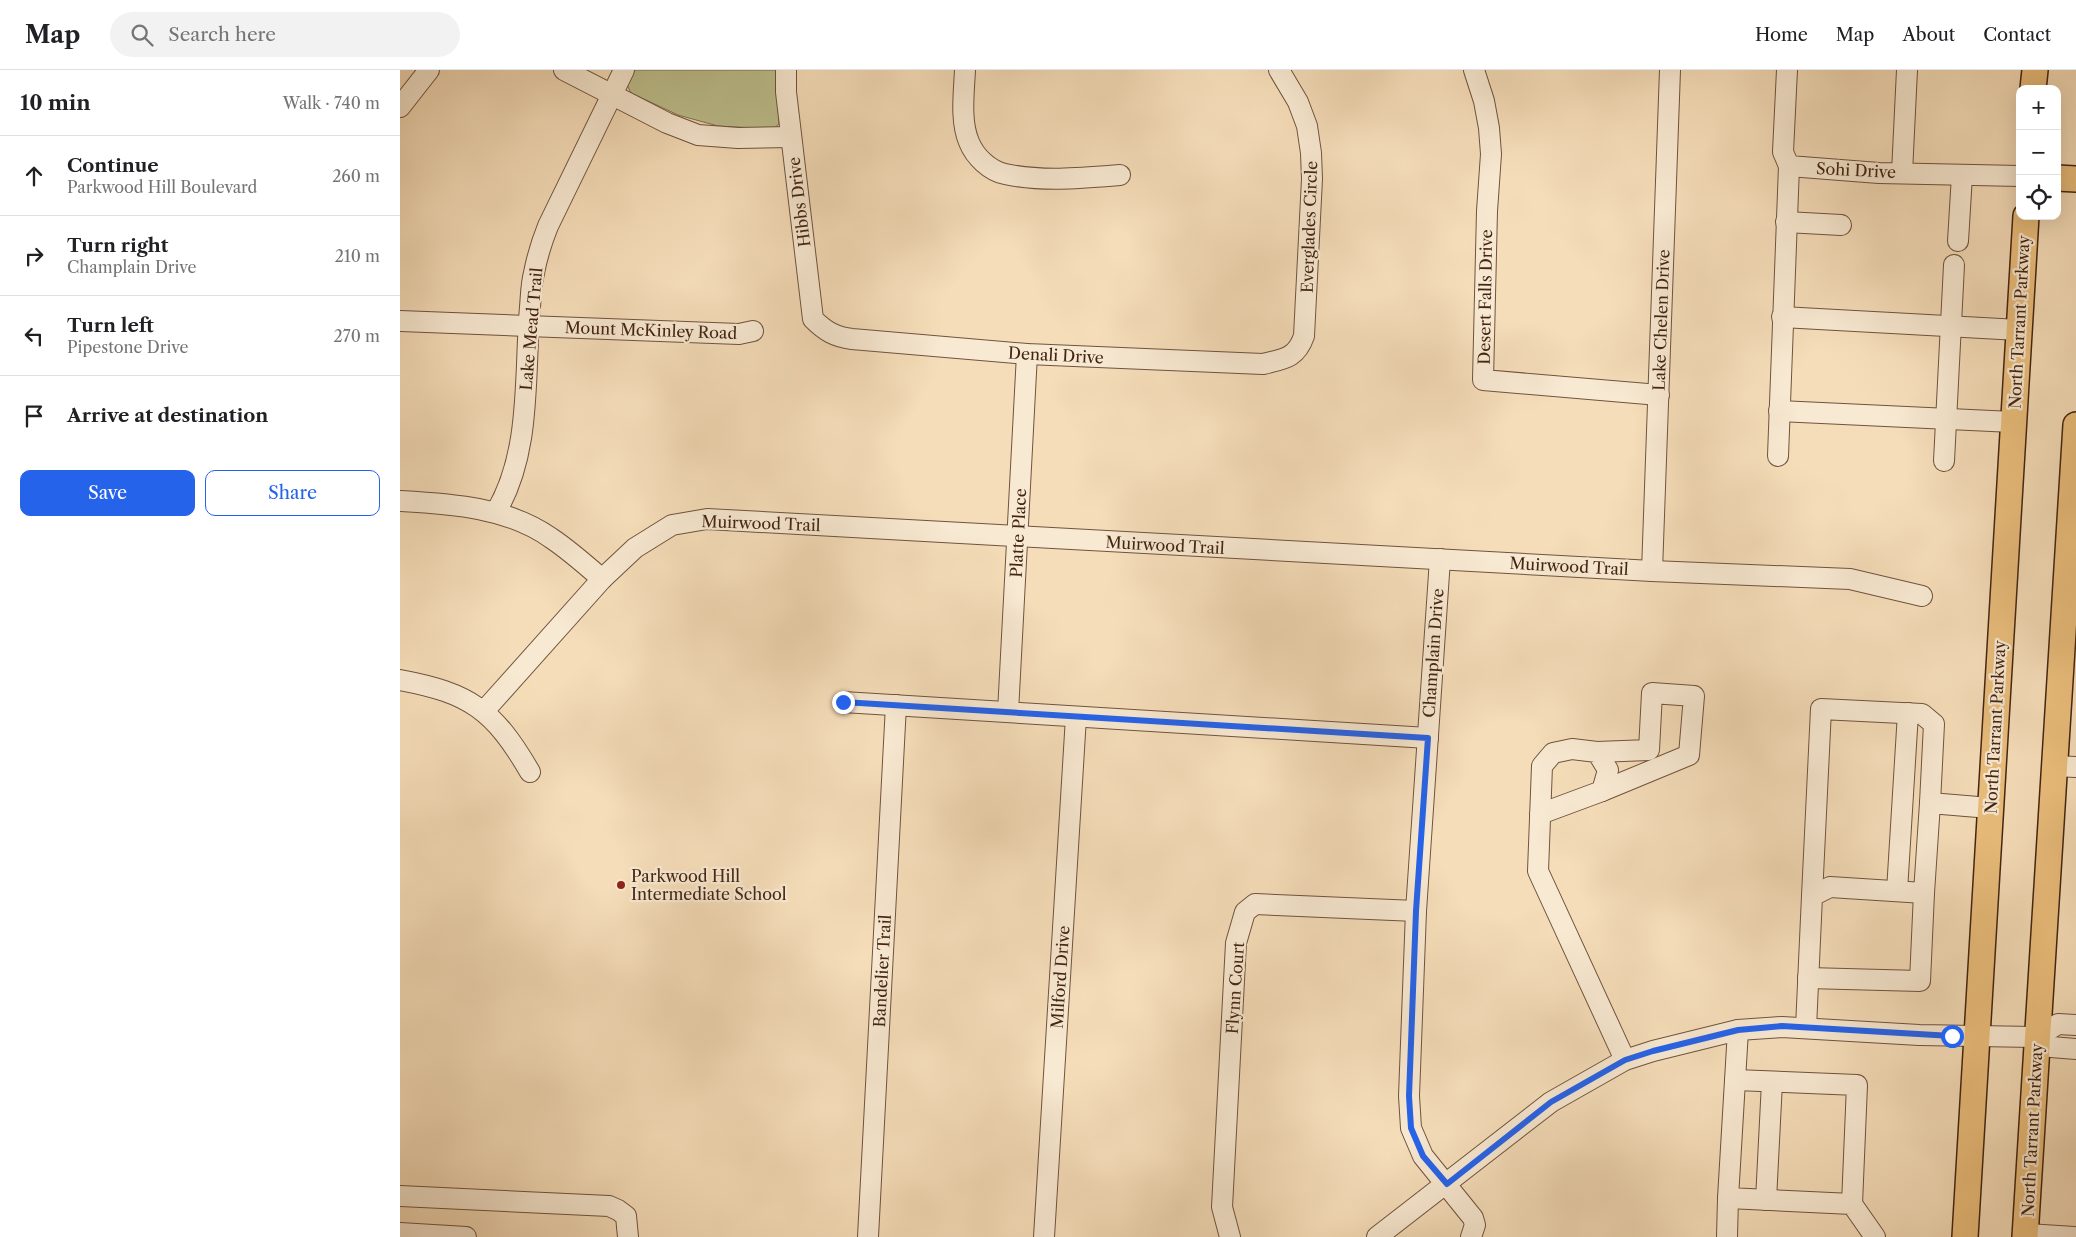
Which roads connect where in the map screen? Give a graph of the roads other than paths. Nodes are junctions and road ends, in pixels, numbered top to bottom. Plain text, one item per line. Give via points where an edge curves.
1 (429, 70) edge
2 (564, 70) edge
3 (624, 70) edge
4 (786, 70) edge
5 (965, 70) edge
6 (1279, 70) edge
7 (1474, 70) edge
8 (1670, 70) edge
9 (1787, 70) edge
10 (1907, 70) edge
11 (2034, 70) edge
12 (2033, 85) edge
13 (612, 95) junction
14 (400, 106) edge
15 (791, 137) junction
16 (1789, 166) junction
17 (1902, 173) junction
18 (1120, 175) dead end
19 (1962, 175) junction
20 (2016, 176) edge
21 (2061, 178) edge
22 (2076, 180) edge
23 (2026, 220) edge
24 (1786, 222) junction
25 (1842, 224) dead end
26 (1958, 241) dead end
27 (1954, 265) dead end
28 (1782, 317) junction
29 (400, 321) edge
30 (529, 326) junction
31 (1952, 326) junction
32 (823, 329) joint
33 (753, 330) dead end
34 (2019, 330) junction
35 (1027, 354) junction
36 (1290, 356) joint
37 (1659, 395) junction
38 (1780, 410) junction
39 (1946, 419) junction
40 (2014, 422) junction
41 (2076, 425) edge
42 (1778, 456) dead end
43 (1944, 461) dead end
44 (400, 501) edge
45 (496, 512) junction
46 (1018, 537) junction
47 (1440, 559) junction
48 (1652, 571) junction
49 (602, 579) junction
50 (1922, 596) dead end
51 (2069, 649) edge
52 (400, 680) edge
53 (843, 702) dead end
54 (896, 706) junction
55 (484, 711) junction
56 (1008, 712) junction
57 (1908, 713) junction
58 (1076, 716) junction
59 (1428, 738) junction
60 (1597, 752) junction
61 (2065, 766) edge
62 (530, 772) dead end
63 (1602, 791) junction
64 (1930, 803) junction
65 (1990, 808) junction
66 (1540, 814) junction
67 (1898, 892) junction
68 (1924, 893) junction
69 (1812, 896) junction
70 (1416, 911) junction
71 (1808, 978) junction
72 (2076, 1026) edge
73 (1806, 1028) junction
74 (1738, 1030) junction
75 (1976, 1037) junction
76 (2037, 1037) junction
77 (2076, 1049) edge
78 (1625, 1060) junction
79 (1735, 1080) junction
80 (1772, 1082) junction
81 (1447, 1184) junction
82 (400, 1196) edge
83 (1728, 1198) junction
84 (1766, 1200) junction
85 (1852, 1204) junction
86 (400, 1234) edge
87 (2025, 1236) edge
88 (466, 1237) edge
89 (628, 1237) edge
90 (868, 1237) edge
91 (1044, 1237) edge
92 (1230, 1237) edge
93 (1377, 1237) edge
94 (1471, 1237) edge
95 (1726, 1237) edge
96 (1875, 1237) edge
97 (1965, 1237) edge
98 (2074, 1237) edge

1 - 14 street
2 - 13 street
3 - 13 street, Lake Mead Trail
4 - 15 street, Hibbs Drive
5 - 18 street via 965,125 968,142 980,160 1004,174 1064,179
6 - 36 street, Everglades Circle via 1298,102 1312,153 1304,336 1300,348
7 - 37 street, Desert Falls Drive via 1486,110 1491,154 1483,380
8 - 37 street, Lake Chelen Drive
9 - 16 street via 1783,152
10 - 17 street
11 - 12 main road
13 - 15 street via 698,135
13 - 30 street, Lake Mead Trail via 541,244 533,275
15 - 32 street, Hibbs Drive via 812,319
16 - 17 street, Sohi Drive
16 - 24 street
17 - 19 street, Sohi Drive
19 - 20 street, Sohi Drive
19 - 26 street
21 - 22 main road
23 - 34 main road, North Tarrant Parkway
24 - 25 street
24 - 28 street
27 - 31 street
28 - 31 street
28 - 38 street
29 - 30 street, Mount McKinley Road
30 - 33 street, Mount McKinley Road via 739,334
30 - 45 street, Lake Mead Trail via 526,405 507,494
31 - 34 street
31 - 39 street
32 - 35 street, Denali Drive via 836,337 852,339
34 - 40 main road, North Tarrant Parkway
35 - 36 street, Denali Drive via 1263,364
35 - 46 street, Platte Place
37 - 48 street, Lake Chelen Drive
38 - 39 street
38 - 42 street
39 - 40 street
39 - 43 street
40 - 65 main road, North Tarrant Parkway
41 - 51 main road, North Tarrant Parkway
44 - 45 street
45 - 49 street via 550,537
46 - 47 street, Muirwood Trail
46 - 49 street, Muirwood Trail via 707,519 672,525 635,548
46 - 56 street, Platte Place
47 - 48 street, Muirwood Trail
47 - 59 street, Champlain Drive
48 - 50 street, Muirwood Trail via 1850,578
49 - 55 street, Muirwood Trail
51 - 61 main road, North Tarrant Parkway
52 - 55 street via 459,696
53 - 54 street
54 - 56 street
54 - 90 street, Bandelier Trail
55 - 62 street via 512,741
56 - 58 street
57 - 64 street via 1922,714 1934,724
57 - 67 street
57 - 69 street via 1821,709
58 - 59 street
58 - 91 street, Milford Drive
59 - 70 street, Champlain Drive
60 - 63 street via 1608,770
60 - 63 street via 1649,750 1652,693 1694,696 1689,754
60 - 66 street via 1572,749 1553,753 1542,766
61 - 76 main road, North Tarrant Parkway
63 - 66 street
64 - 65 street
64 - 68 street
65 - 75 main road, North Tarrant Parkway
66 - 78 street via 1538,871
67 - 68 street
67 - 69 street via 1830,887
68 - 71 street via 1920,982
69 - 71 street
70 - 81 street, Champlain Drive via 1409,1075 1411,1128 1423,1156
70 - 92 street, Flynn Court via 1255,904 1245,912 1236,943 1222,1207
71 - 73 street
72 - 76 street via 2058,1024
73 - 74 street via 1782,1026
73 - 75 street
74 - 78 street
74 - 79 street
75 - 76 street
75 - 97 main road, North Tarrant Parkway
76 - 77 street via 2051,1047
76 - 87 main road, North Tarrant Parkway
78 - 81 street via 1551,1102
79 - 80 street
79 - 83 street
80 - 84 street
80 - 85 street via 1857,1086
81 - 93 street
81 - 94 street, Champlain Drive via 1474,1218
82 - 89 street via 609,1206 626,1216
83 - 84 street
83 - 95 street
84 - 85 street
85 - 96 street
86 - 88 street
87 - 98 street

